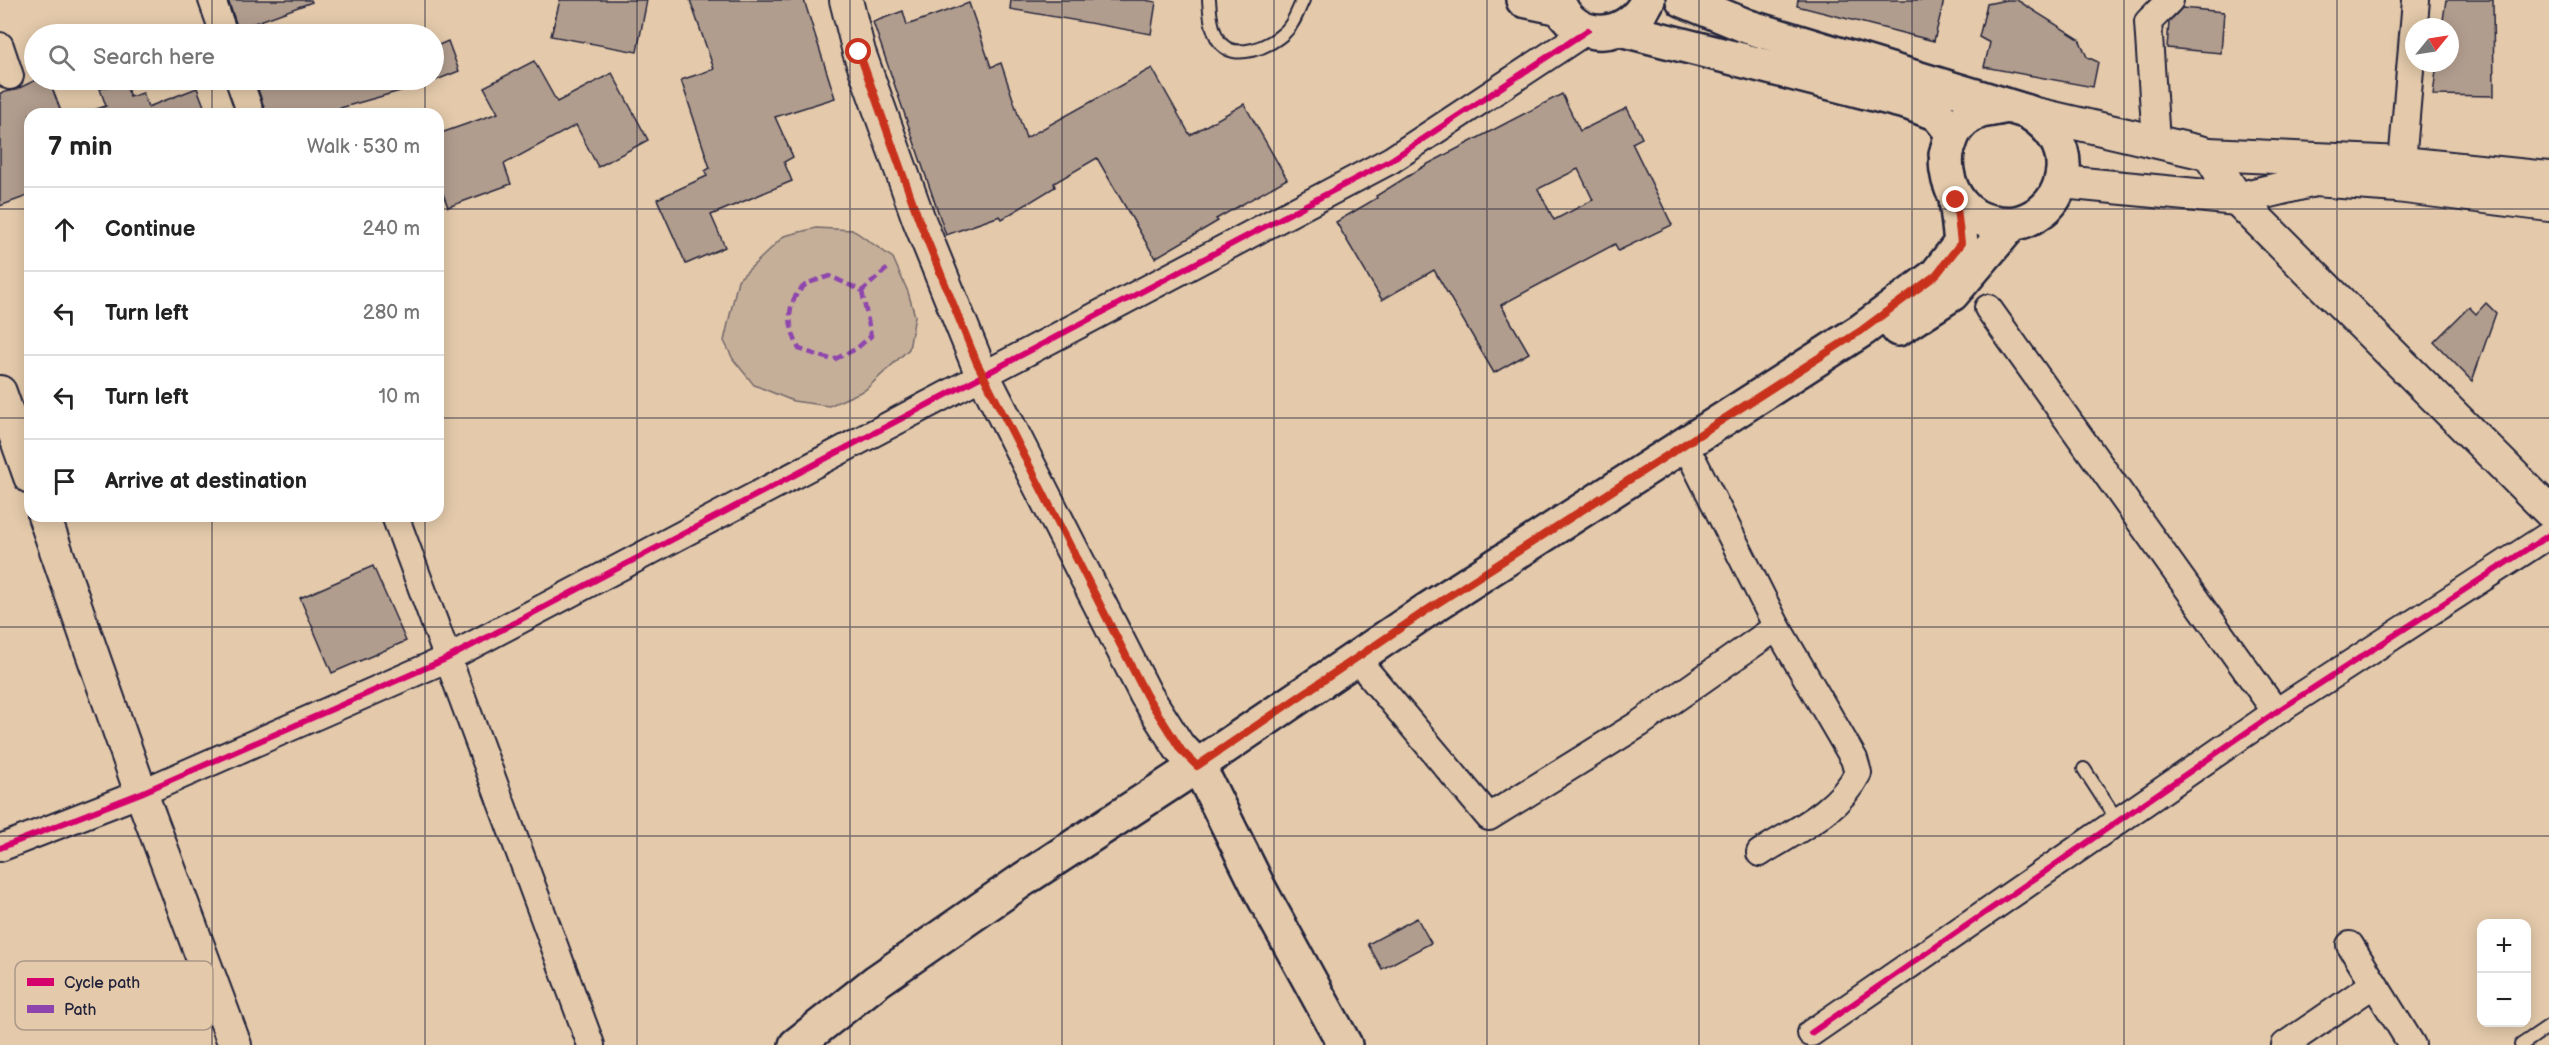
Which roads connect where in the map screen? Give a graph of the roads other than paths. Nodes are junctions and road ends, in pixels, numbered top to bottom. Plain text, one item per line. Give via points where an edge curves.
1 (212, 0) edge
2 (846, 0) edge
3 (1209, 0) edge
4 (1303, 0) edge
5 (1523, 0) edge
6 (1648, 0) edge
7 (1683, 0) edge
8 (2170, 0) edge
9 (2416, 0) edge
10 (1559, 4) edge
11 (220, 24) edge
12 (1620, 29) junction
13 (1588, 30) junction
14 (243, 90) edge
15 (249, 108) edge
16 (2018, 109) junction
17 (2156, 141) junction
18 (2209, 154) junction
19 (1946, 156) junction
20 (2402, 163) junction
21 (2549, 178) edge
22 (2062, 182) junction
23 (2237, 199) junction
24 (1956, 200) junction
25 (2549, 205) edge
26 (2011, 225) junction
27 (1988, 308) dead end
28 (982, 374) junction
29 (0, 392) edge
30 (24, 460) edge
31 (1694, 462) junction
32 (2549, 511) edge
33 (46, 522) edge
34 (397, 522) edge
35 (2549, 535) edge
36 (1777, 627) junction
37 (446, 659) junction
38 (1369, 674) junction
39 (2276, 712) junction
40 (2084, 769) dead end
41 (1193, 773) junction
42 (141, 793) junction
43 (2117, 820) junction
44 (0, 848) edge
45 (1760, 853) dead end
46 (2350, 945) dead end
47 (204, 961) edge
48 (2374, 984) junction
49 (213, 986) edge
50 (2549, 1026) edge
51 (1811, 1033) dead end
52 (235, 1045) edge
53 (591, 1045) edge
54 (796, 1045) edge
55 (830, 1045) edge
56 (1328, 1045) edge
57 (1345, 1045) edge
58 (2285, 1045) edge
59 (2412, 1045) edge
60 (2521, 1045) edge

1 - 11 street
2 - 28 street via 859,52 915,209
3 - 4 lane via 1220,43 1245,51 1261,48 1287,31
5 - 10 main road
6 - 12 main road via 1642,12
7 - 16 main road via 1749,27
8 - 17 street via 2148,22
9 - 20 street
10 - 13 main road via 1577,25
12 - 13 main road via 1604,33
12 - 19 main road via 1909,103 1937,114 1953,134
13 - 28 street via 1391,160
14 - 15 street
16 - 17 street
16 - 19 main road via 1980,112 1963,123
16 - 22 main road via 2044,122 2057,138 2064,161
17 - 18 street
18 - 20 street
18 - 23 street
19 - 24 main road via 1947,181
20 - 21 street
22 - 23 street
22 - 26 main road via 2043,211 2026,222
23 - 25 street via 2315,180
23 - 32 street
24 - 26 main road via 1981,221
24 - 41 main road via 1961,243 1936,275 1862,330 1427,610
26 - 31 main road via 1952,294
27 - 39 street
28 - 37 street
28 - 41 street via 1146,695
29 - 30 street
31 - 36 street
31 - 38 main road
33 - 42 street
34 - 37 street
35 - 39 street
36 - 38 street via 1639,724 1489,817
36 - 45 street via 1854,759 1858,773 1849,791 1830,809
37 - 42 street
37 - 53 street
38 - 41 main road
39 - 43 street
40 - 43 lane
41 - 54 main road via 985,906 877,981
41 - 55 main road via 1033,897
41 - 56 main road via 1241,885
41 - 57 main road
42 - 44 street
42 - 47 street
43 - 51 street
46 - 48 street
48 - 58 street
48 - 59 street
49 - 52 street
50 - 60 lane

